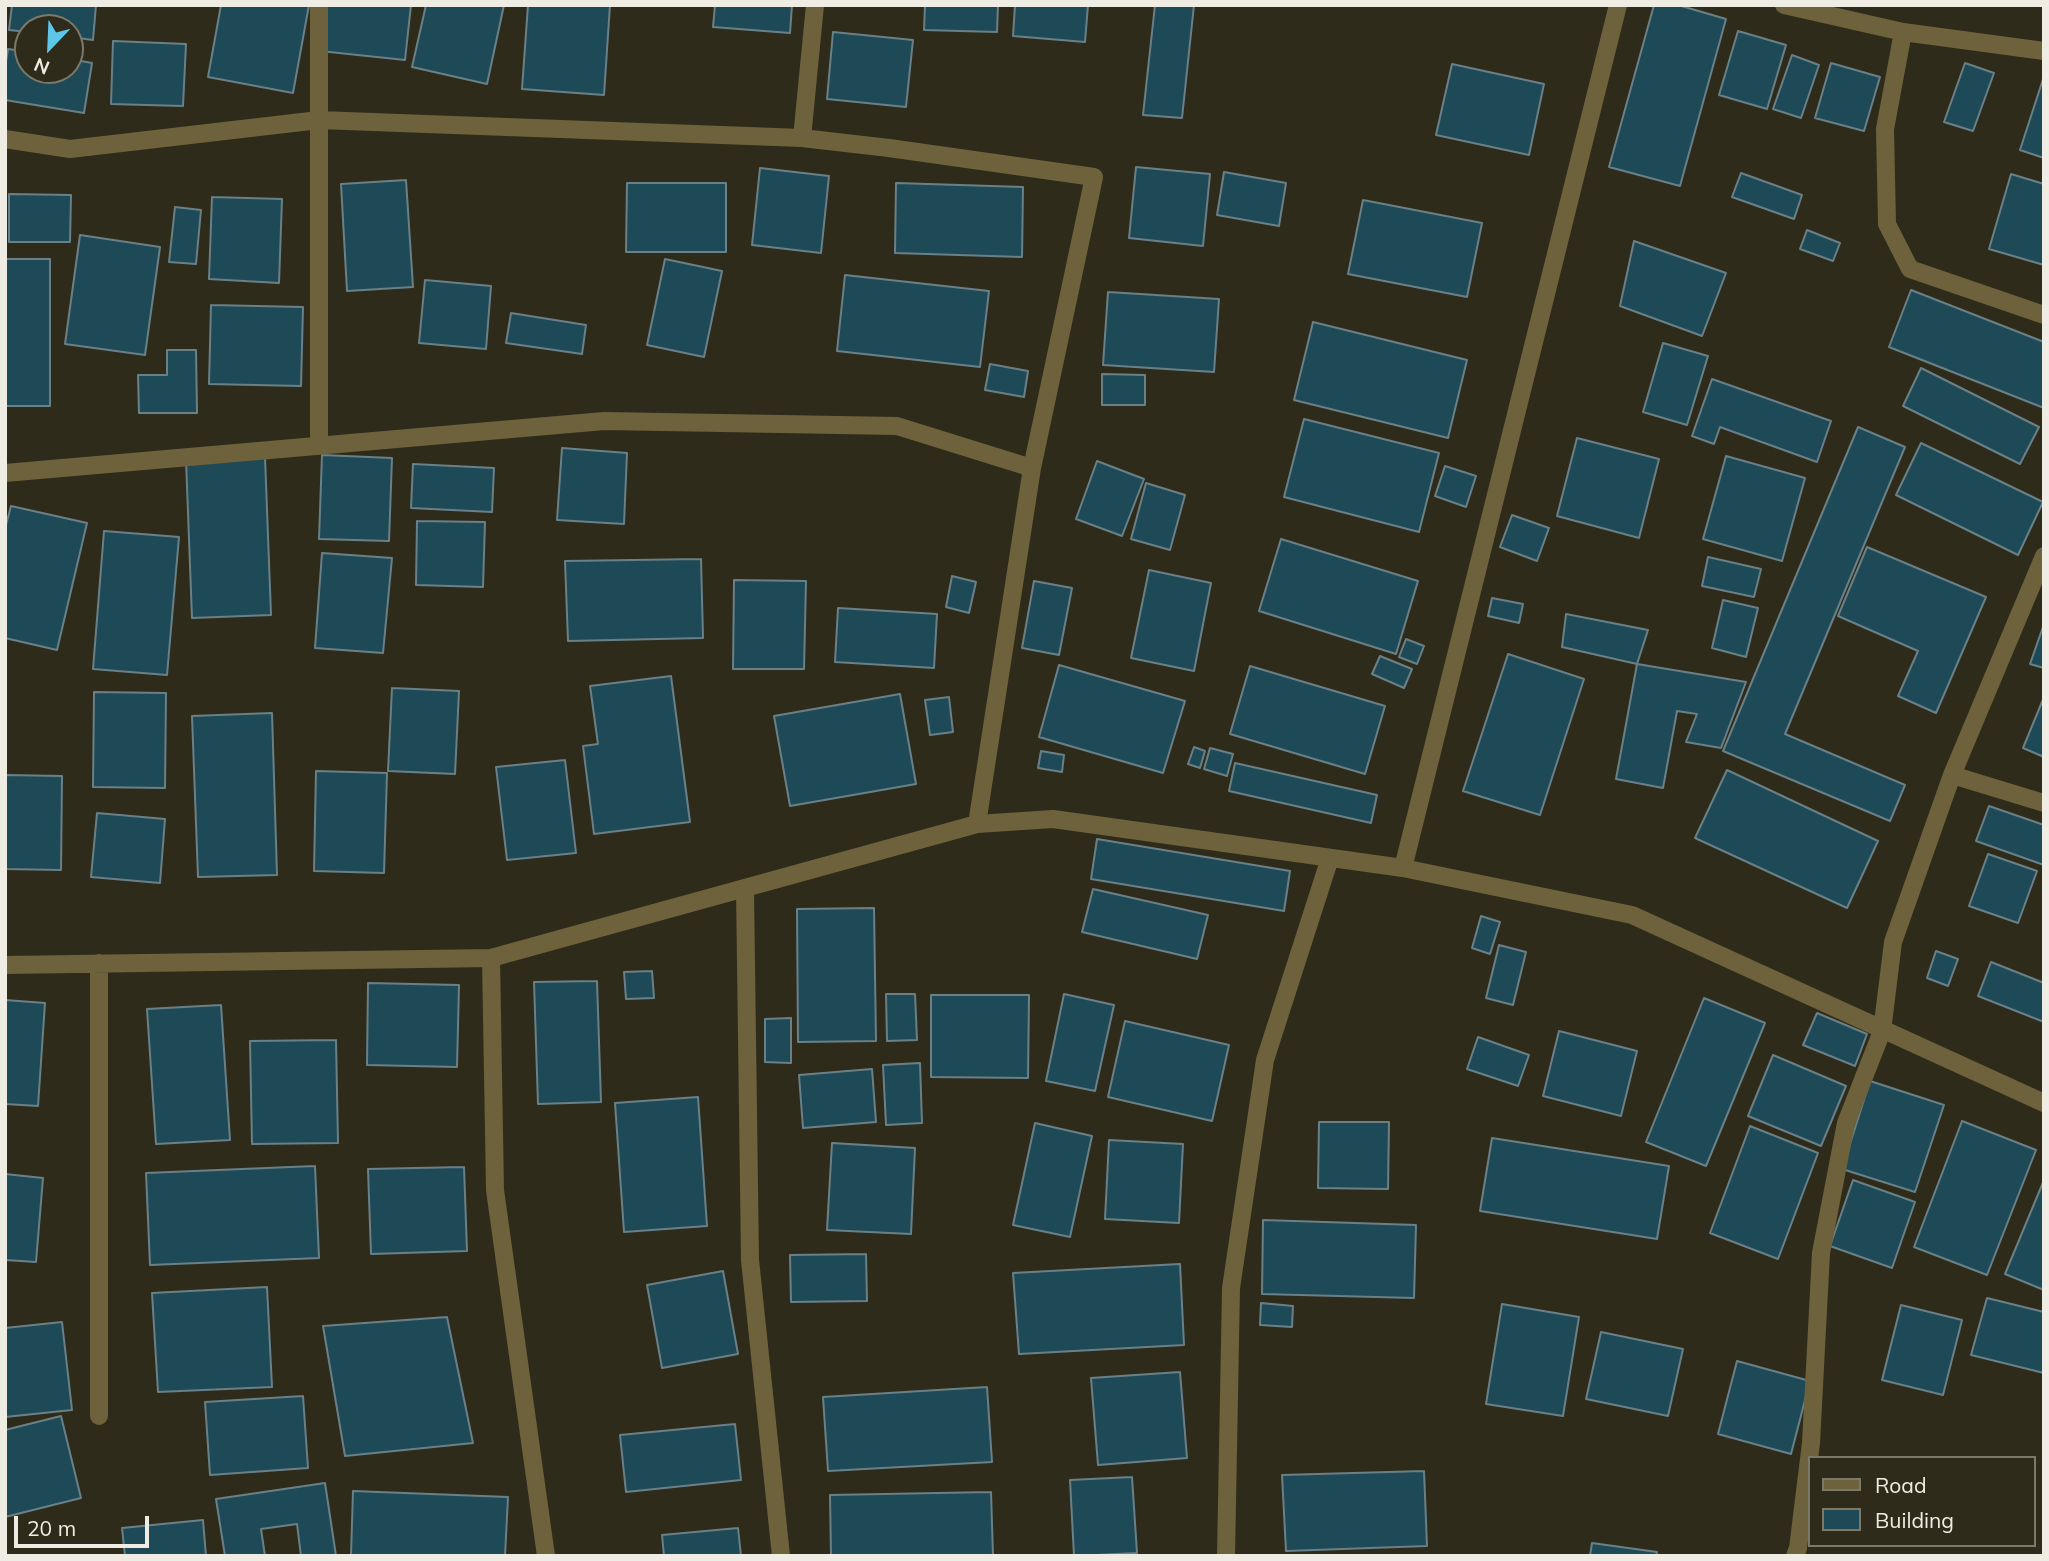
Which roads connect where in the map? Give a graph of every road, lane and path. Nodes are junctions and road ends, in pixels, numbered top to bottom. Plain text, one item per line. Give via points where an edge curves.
1 (319, 5) edge
2 (815, 5) edge
3 (1618, 5) edge
4 (1784, 5) edge
5 (1903, 32) junction
6 (2044, 51) edge
7 (319, 120) junction
8 (5, 138) edge
9 (802, 138) junction
10 (2044, 315) edge
11 (318, 446) junction
12 (1032, 468) junction
13 (5, 473) edge
14 (2044, 556) edge
15 (1952, 775) junction
16 (2044, 803) edge
17 (977, 824) junction
18 (1330, 858) junction
19 (1403, 868) junction
20 (746, 889) junction
21 (491, 958) junction
22 (99, 963) junction
23 (5, 965) edge
24 (1882, 1031) junction
25 (2044, 1103) edge
26 (99, 1416) dead end
27 (1809, 1456) edge
28 (1808, 1467) edge
29 (546, 1556) edge
30 (780, 1556) edge
31 (1226, 1556) edge
32 (1796, 1556) edge

1 - 7 street
2 - 9 street
3 - 19 street
4 - 5 street
5 - 6 street
5 - 10 street via 1885,129 1887,224 1910,269
7 - 8 street via 70,149
7 - 9 street
7 - 11 street
9 - 12 street via 1094,177
11 - 12 street via 604,421 897,426
11 - 13 street
12 - 17 street
14 - 15 street
15 - 16 street
15 - 24 street via 1893,943
17 - 18 street via 1053,819
17 - 20 street
18 - 19 street
18 - 31 street via 1265,1060 1233,1275
19 - 24 street via 1632,915
20 - 21 street
20 - 30 street via 750,1261
21 - 22 street
21 - 29 street via 495,1190
22 - 23 street
22 - 26 street
24 - 25 street
24 - 27 street via 1846,1123 1821,1252
28 - 32 street

